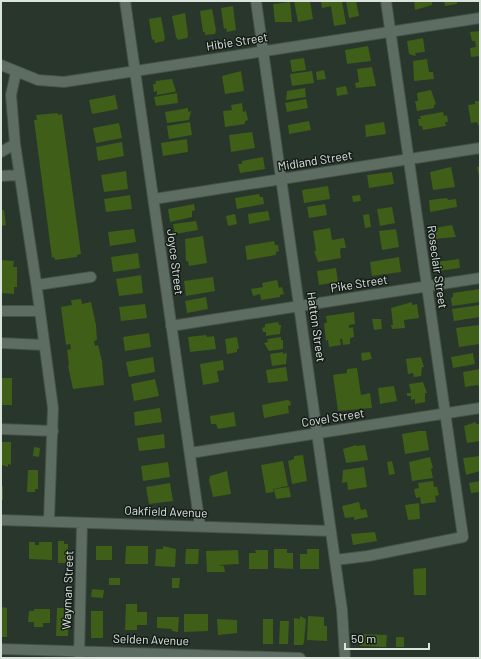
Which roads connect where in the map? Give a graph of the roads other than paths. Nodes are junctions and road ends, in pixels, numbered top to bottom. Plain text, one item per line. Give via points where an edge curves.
1 (124, 1) edge
2 (256, 1) edge
3 (386, 1) edge
4 (480, 18) edge
5 (390, 32) junction
6 (264, 51) junction
7 (1, 65) edge
8 (135, 71) junction
9 (16, 72) junction
10 (15, 144) junction
11 (480, 148) edge
12 (1, 152) edge
13 (408, 159) junction
14 (19, 175) junction
15 (1, 176) edge
16 (282, 179) junction
17 (154, 199) junction
18 (91, 277) dead end
19 (480, 278) edge
20 (37, 285) junction
21 (427, 286) junction
22 (299, 306) junction
23 (1, 311) edge
24 (40, 311) junction
25 (171, 326) junction
26 (1, 343) edge
27 (44, 345) junction
28 (480, 408) edge
29 (445, 414) junction
30 (1, 429) edge
31 (53, 431) junction
32 (318, 434) junction
33 (190, 453) junction
34 (1, 520) edge
35 (49, 520) junction
36 (82, 523) junction
37 (200, 526) junction
38 (331, 531) junction
39 (335, 560) junction
40 (1, 649) edge
41 (79, 654) edge
42 (197, 656) edge
43 (300, 658) edge
44 (345, 658) edge

1 - 8 street, Joyce Street
2 - 6 street, Hatton Street
3 - 5 street, Roseclair Street
4 - 5 street, Hibie Street
5 - 6 street, Hibie Street
5 - 13 street, Roseclair Street
6 - 8 street, Hibie Street
6 - 16 street, Hatton Street
7 - 9 street, Hibie Street
8 - 9 street, Hibie Street via 64,82 38,80
8 - 17 street, Joyce Street
9 - 10 street via 11,95
10 - 12 street
10 - 14 street
11 - 13 street, Midland Street
13 - 16 street, Midland Street
13 - 21 street, Roseclair Street
14 - 15 street
14 - 20 street
16 - 17 street, Midland Street
16 - 22 street, Hatton Street
17 - 25 street, Joyce Street
18 - 20 street
19 - 21 street, Pike Street
20 - 24 street
21 - 22 street, Pike Street
21 - 29 street, Roseclair Street
22 - 25 street, Pike Street
22 - 32 street, Hatton Street
23 - 24 street
24 - 27 street
25 - 33 street, Joyce Street
26 - 27 street
27 - 31 street via 53,408
28 - 29 street, Covel Street
29 - 32 street, Covel Street
29 - 39 street, Roseclair Street via 463,537
30 - 31 street
31 - 35 street
32 - 33 street, Covel Street
32 - 38 street, Hatton Street
33 - 37 street, Joyce Street
34 - 35 street, Oakfield Avenue
35 - 36 street, Oakfield Avenue
36 - 37 street, Oakfield Avenue
36 - 41 street, Wayman Street
37 - 38 street, Oakfield Avenue
38 - 39 street, Hatton Street
39 - 44 street, Hatton Street
40 - 41 street, Selden Avenue
41 - 42 street, Selden Avenue
42 - 43 street, Selden Avenue

